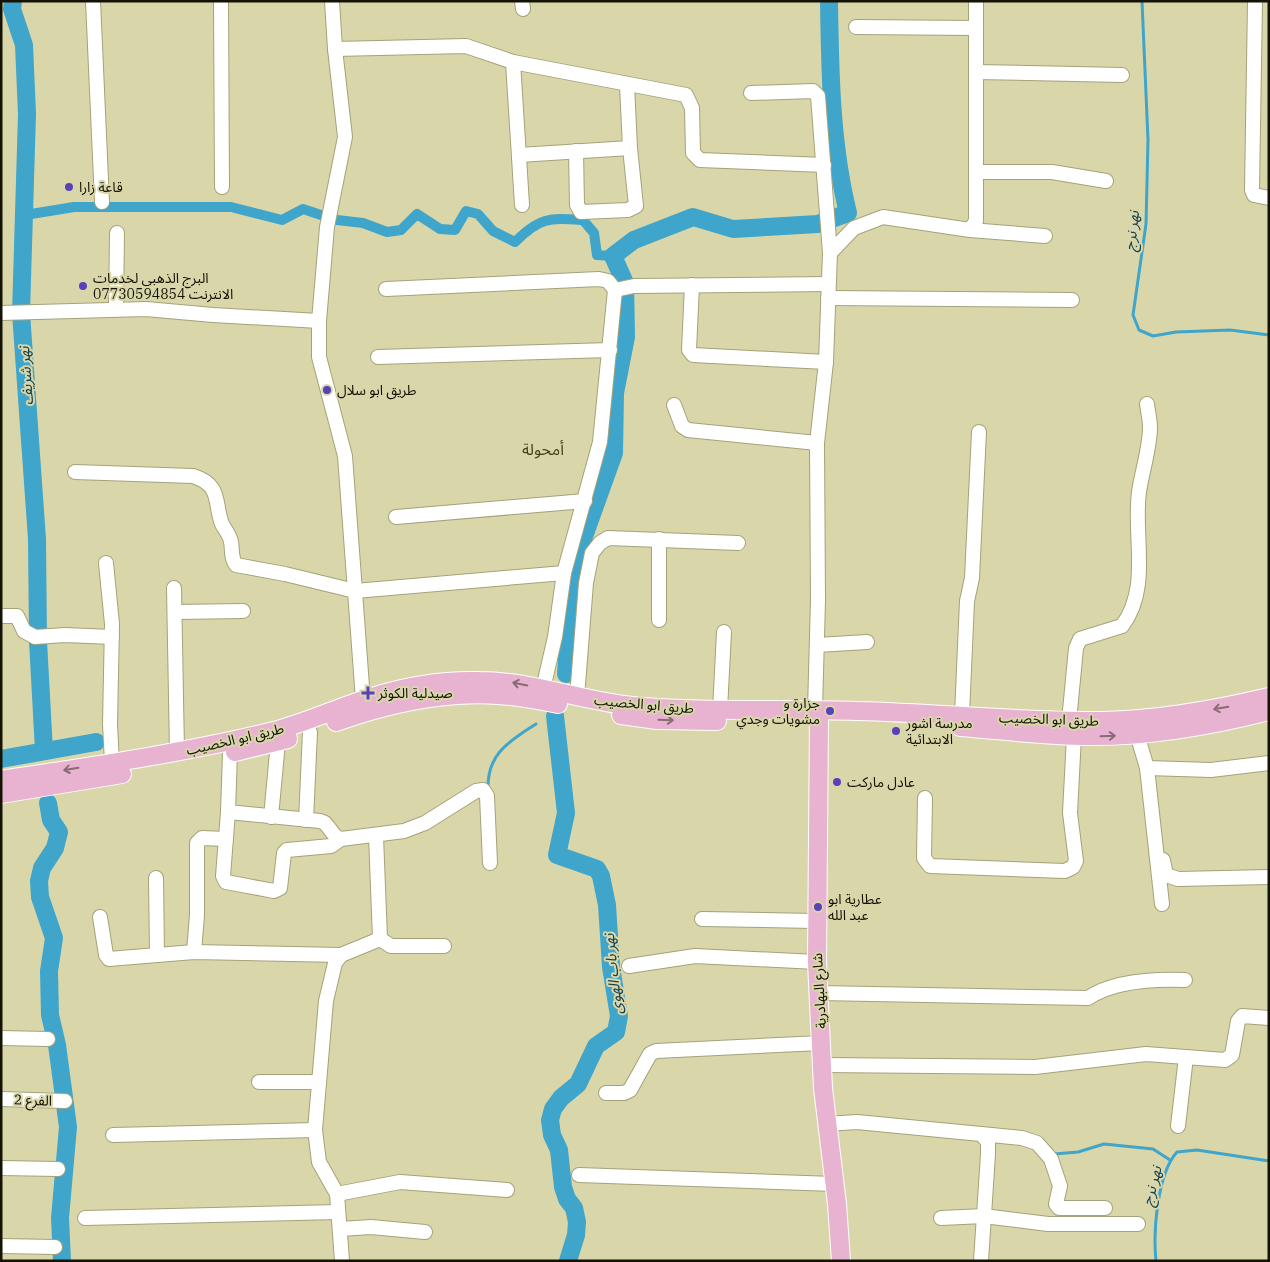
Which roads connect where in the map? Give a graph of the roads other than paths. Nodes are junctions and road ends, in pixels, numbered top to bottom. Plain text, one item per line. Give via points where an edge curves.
1 (92, 1) edge
2 (221, 1) edge
3 (332, 1) edge
4 (976, 1) edge
5 (1255, 1) edge
6 (856, 27) dead end
7 (976, 28) junction
8 (335, 49) junction
9 (513, 62) junction
10 (976, 72) junction
11 (1122, 75) dead end
12 (627, 85) junction
13 (750, 93) dead end
14 (630, 148) junction
15 (576, 151) junction
16 (519, 155) junction
17 (824, 165) junction
18 (976, 172) junction
19 (1106, 181) dead end
20 (222, 187) dead end
21 (1269, 198) edge
22 (102, 202) dead end
23 (522, 205) dead end
24 (970, 230) junction
25 (117, 233) dead end
26 (1045, 236) dead end
27 (830, 247) junction
28 (828, 284) junction
29 (692, 285) junction
30 (624, 288) junction
31 (386, 289) dead end
32 (828, 298) junction
33 (1072, 300) dead end
34 (116, 309) junction
35 (1, 313) edge
36 (319, 321) junction
37 (610, 350) junction
38 (378, 357) dead end
39 (826, 362) junction
40 (1147, 404) dead end
41 (674, 405) dead end
42 (979, 432) dead end
43 (817, 442) junction
44 (75, 472) dead end
45 (585, 500) junction
46 (396, 517) dead end
47 (659, 539) junction
48 (738, 544) dead end
49 (106, 563) dead end
50 (564, 573) junction
51 (174, 588) dead end
52 (355, 591) junction
53 (243, 611) dead end
54 (175, 612) junction
55 (1, 616) edge
56 (659, 620) dead end
57 (724, 632) dead end
58 (112, 637) junction
59 (867, 642) dead end
60 (817, 645) junction
61 (543, 689) junction
62 (421, 693) junction
63 (1269, 697) edge
64 (577, 698) junction
65 (363, 700) junction
66 (720, 710) junction
67 (1269, 711) edge
68 (817, 714) junction
69 (962, 715) junction
70 (1048, 727) junction
71 (1072, 728) junction
72 (310, 732) junction
73 (1136, 734) junction
74 (278, 742) junction
75 (178, 752) junction
76 (230, 753) junction
77 (112, 763) junction
78 (1269, 763) edge
79 (1147, 768) junction
80 (1, 780) edge
81 (1, 794) edge
82 (925, 798) dead end
83 (1152, 808) junction
84 (228, 812) junction
85 (271, 817) junction
86 (306, 820) junction
87 (376, 836) junction
88 (226, 839) junction
89 (342, 839) junction
90 (490, 862) dead end
91 (156, 878) dead end
92 (1269, 878) edge
93 (1162, 904) dead end
94 (100, 917) dead end
95 (702, 919) dead end
96 (816, 920) junction
97 (380, 940) junction
98 (444, 946) dead end
99 (194, 952) junction
100 (157, 955) junction
101 (341, 955) junction
102 (817, 962) junction
103 (629, 966) dead end
104 (1185, 980) dead end
105 (819, 993) junction
106 (1269, 1018) edge
107 (1, 1038) edge
108 (48, 1039) dead end
109 (821, 1043) junction
110 (1186, 1057) junction
111 (822, 1065) junction
112 (259, 1082) dead end
113 (320, 1082) junction
114 (606, 1094) dead end
115 (1, 1099) edge
116 (65, 1101) dead end
117 (826, 1124) junction
118 (1178, 1126) dead end
119 (315, 1130) junction
120 (981, 1134) junction
121 (113, 1135) dead end
122 (1, 1168) edge
123 (58, 1169) dead end
124 (579, 1175) dead end
125 (834, 1184) junction
126 (507, 1190) dead end
127 (337, 1194) junction
128 (1105, 1208) dead end
129 (338, 1212) junction
130 (984, 1216) junction
131 (85, 1218) dead end
132 (941, 1218) dead end
133 (1138, 1224) dead end
134 (340, 1229) junction
135 (425, 1232) dead end
136 (1, 1246) edge
137 (55, 1247) dead end
138 (342, 1261) edge
139 (841, 1261) edge
140 (981, 1261) edge

1 - 22 street
2 - 20 street
3 - 8 street
4 - 7 street
5 - 21 street via 1252,190 1254,195
6 - 7 street
7 - 10 street
8 - 9 street via 466,46
8 - 36 street via 345,137 327,227
9 - 12 street
9 - 16 street
10 - 11 street
10 - 18 street
12 - 14 street
12 - 17 street via 686,96 692,108 693,153 700,160
13 - 17 street via 813,91 818,96
14 - 15 street
14 - 15 street via 636,206 628,210 581,212 577,205
15 - 16 street
16 - 23 street
17 - 27 street
18 - 19 street via 1052,172
18 - 24 street via 976,221
24 - 26 street
24 - 27 street via 883,217 854,228
25 - 34 street
27 - 28 street
28 - 29 street
28 - 32 street
29 - 30 street
29 - 39 street via 689,350 693,355
30 - 31 street via 600,279
30 - 37 street
32 - 33 street
32 - 39 street
34 - 35 street
34 - 36 street
36 - 52 street via 319,357 345,456
37 - 38 street
37 - 45 street via 600,442
39 - 43 street
40 - 71 street via 1150,428 1138,493 1140,574 1132,610 1122,626 1080,638 1076,648
41 - 43 street via 682,426 688,430
42 - 69 street
43 - 60 street
44 - 52 street via 193,476 203,480 218,498 236,565
45 - 46 street
45 - 50 street
47 - 48 street
47 - 56 street
47 - 64 street via 608,538 592,553 586,583
49 - 58 street
50 - 52 street
50 - 61 street via 556,637
51 - 54 street
52 - 65 street
53 - 54 street
54 - 75 street
55 - 58 street via 17,616 24,631 34,637
57 - 66 street
58 - 77 street
59 - 60 street
60 - 68 street
61 -> 62 main road, طريق ابو الخصيب via 476,680
61 - 64 main road, طريق ابو الخصيب
62 - 65 main road, طريق ابو الخصيب via 400,689
62 -> 68 main road, طريق ابو الخصيب via 496,694 657,720
62 - 72 main road, طريق ابو الخصيب
63 -> 71 main road, طريق ابو الخصيب via 1223,708
64 - 66 main road, طريق ابو الخصيب via 631,706
65 - 75 main road, طريق ابو الخصيب via 278,730
66 - 68 main road, طريق ابو الخصيب
67 - 73 main road, طريق ابو الخصيب via 1199,726
68 - 69 main road, طريق ابو الخصيب
68 - 70 main road, طريق ابو الخصيب via 960,726
68 - 96 main road, شارع البهادرية
69 - 70 main road, طريق ابو الخصيب
70 - 71 main road, طريق ابو الخصيب
71 -> 73 main road, طريق ابو الخصيب
71 - 82 street via 1070,813 1076,861 1065,871 930,866 924,858
72 - 74 main road, طريق ابو الخصيب
72 - 86 street
73 - 79 street
74 - 76 main road, طريق ابو الخصيب
74 - 85 street
75 - 77 main road, طريق ابو الخصيب
76 - 81 main road, طريق ابو الخصيب
76 - 84 street
77 -> 80 main road, طريق ابو الخصيب
78 - 79 street via 1211,770
79 - 83 street
83 - 92 street via 1166,875
83 - 93 street
84 - 85 street
84 - 88 street
85 - 86 street
86 - 89 street via 324,823
87 - 89 street
87 - 90 street via 415,828 476,791 483,790 487,796
87 - 97 street
88 - 89 street via 223,876 226,882 274,891 280,888 287,850 331,846
88 - 99 street via 202,838 197,843
91 - 100 street
94 - 100 street via 109,959
95 - 96 street
96 - 102 main road, شارع البهادرية
97 - 98 street via 391,946
97 - 101 street
99 - 100 street
99 - 101 street
101 - 113 street via 335,962 326,1002
102 - 103 street via 695,956
102 - 105 main road, شارع البهادرية
104 - 105 street via 1155,979 1101,989 1088,998
105 - 109 main road, شارع البهادرية
106 - 110 street via 1242,1016 1238,1021 1232,1055 1225,1060
107 - 108 street
109 - 111 main road, شارع البهادرية
109 - 114 street via 656,1051 650,1054 630,1090
110 - 111 street via 1146,1054 1036,1067
110 - 118 street
111 - 117 main road, شارع البهادرية
112 - 113 street
113 - 119 street
115 - 116 street, الفرع 2
117 - 120 street via 856,1122
117 - 125 main road, شارع البهادرية
119 - 121 street
119 - 127 street via 319,1162
120 - 128 street via 1022,1138 1037,1143 1051,1159 1060,1186 1056,1204 1060,1208
120 - 130 street via 988,1142
122 - 123 street
124 - 125 street
125 - 139 main road, شارع البهادرية
126 - 127 street via 400,1182
127 - 129 street
129 - 131 street
129 - 134 street
130 - 132 street
130 - 133 street via 1048,1224
130 - 140 street
134 - 135 street via 371,1227
134 - 138 street
136 - 137 street

